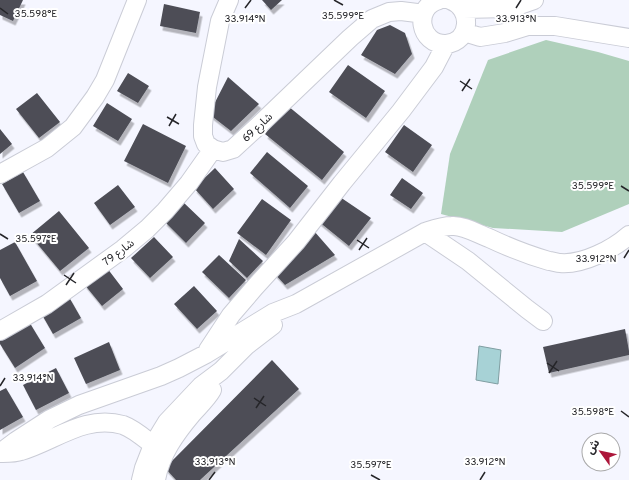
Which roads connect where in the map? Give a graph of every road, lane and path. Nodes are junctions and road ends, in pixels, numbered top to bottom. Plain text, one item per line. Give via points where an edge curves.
1 (137, 0) edge
2 (229, 0) edge
3 (439, 0) edge
4 (534, 0) edge
5 (456, 4) edge
6 (423, 15) junction
7 (464, 32) junction
8 (629, 38) edge
9 (446, 44) junction
10 (213, 149) junction
11 (0, 174) edge
12 (425, 232) junction
13 (629, 235) edge
14 (296, 304) junction
15 (543, 321) dead end
16 (0, 331) edge
17 (206, 354) junction
18 (220, 371) junction
19 (153, 445) junction
20 (0, 453) edge
21 (141, 480) edge
22 (156, 480) edge

1 - 11 street via 105,80 73,127 46,148
2 - 10 street via 220,21 207,87 203,136 206,144
3 - 6 street via 431,4
4 - 5 street via 511,8
5 - 7 street via 466,16
6 - 9 street via 425,33 434,42
6 - 10 street, شارع 69 via 402,11 389,12 372,19 233,149 223,152
7 - 8 street via 480,37 528,26 555,26
7 - 9 street via 456,40
9 - 17 street via 434,67 401,111 296,242 231,315
10 - 16 street, شارع 79 via 189,183 147,229 47,304
12 - 13 street via 453,225 560,264 594,257
12 - 14 street
12 - 15 street via 468,261
14 - 17 street via 273,313
14 - 18 street
17 - 20 street via 161,376 79,405 50,419
18 - 19 street via 201,386 167,422
18 - 22 street via 211,392 170,444
19 - 20 street via 123,426 99,422 86,424 20,452
19 - 21 street

